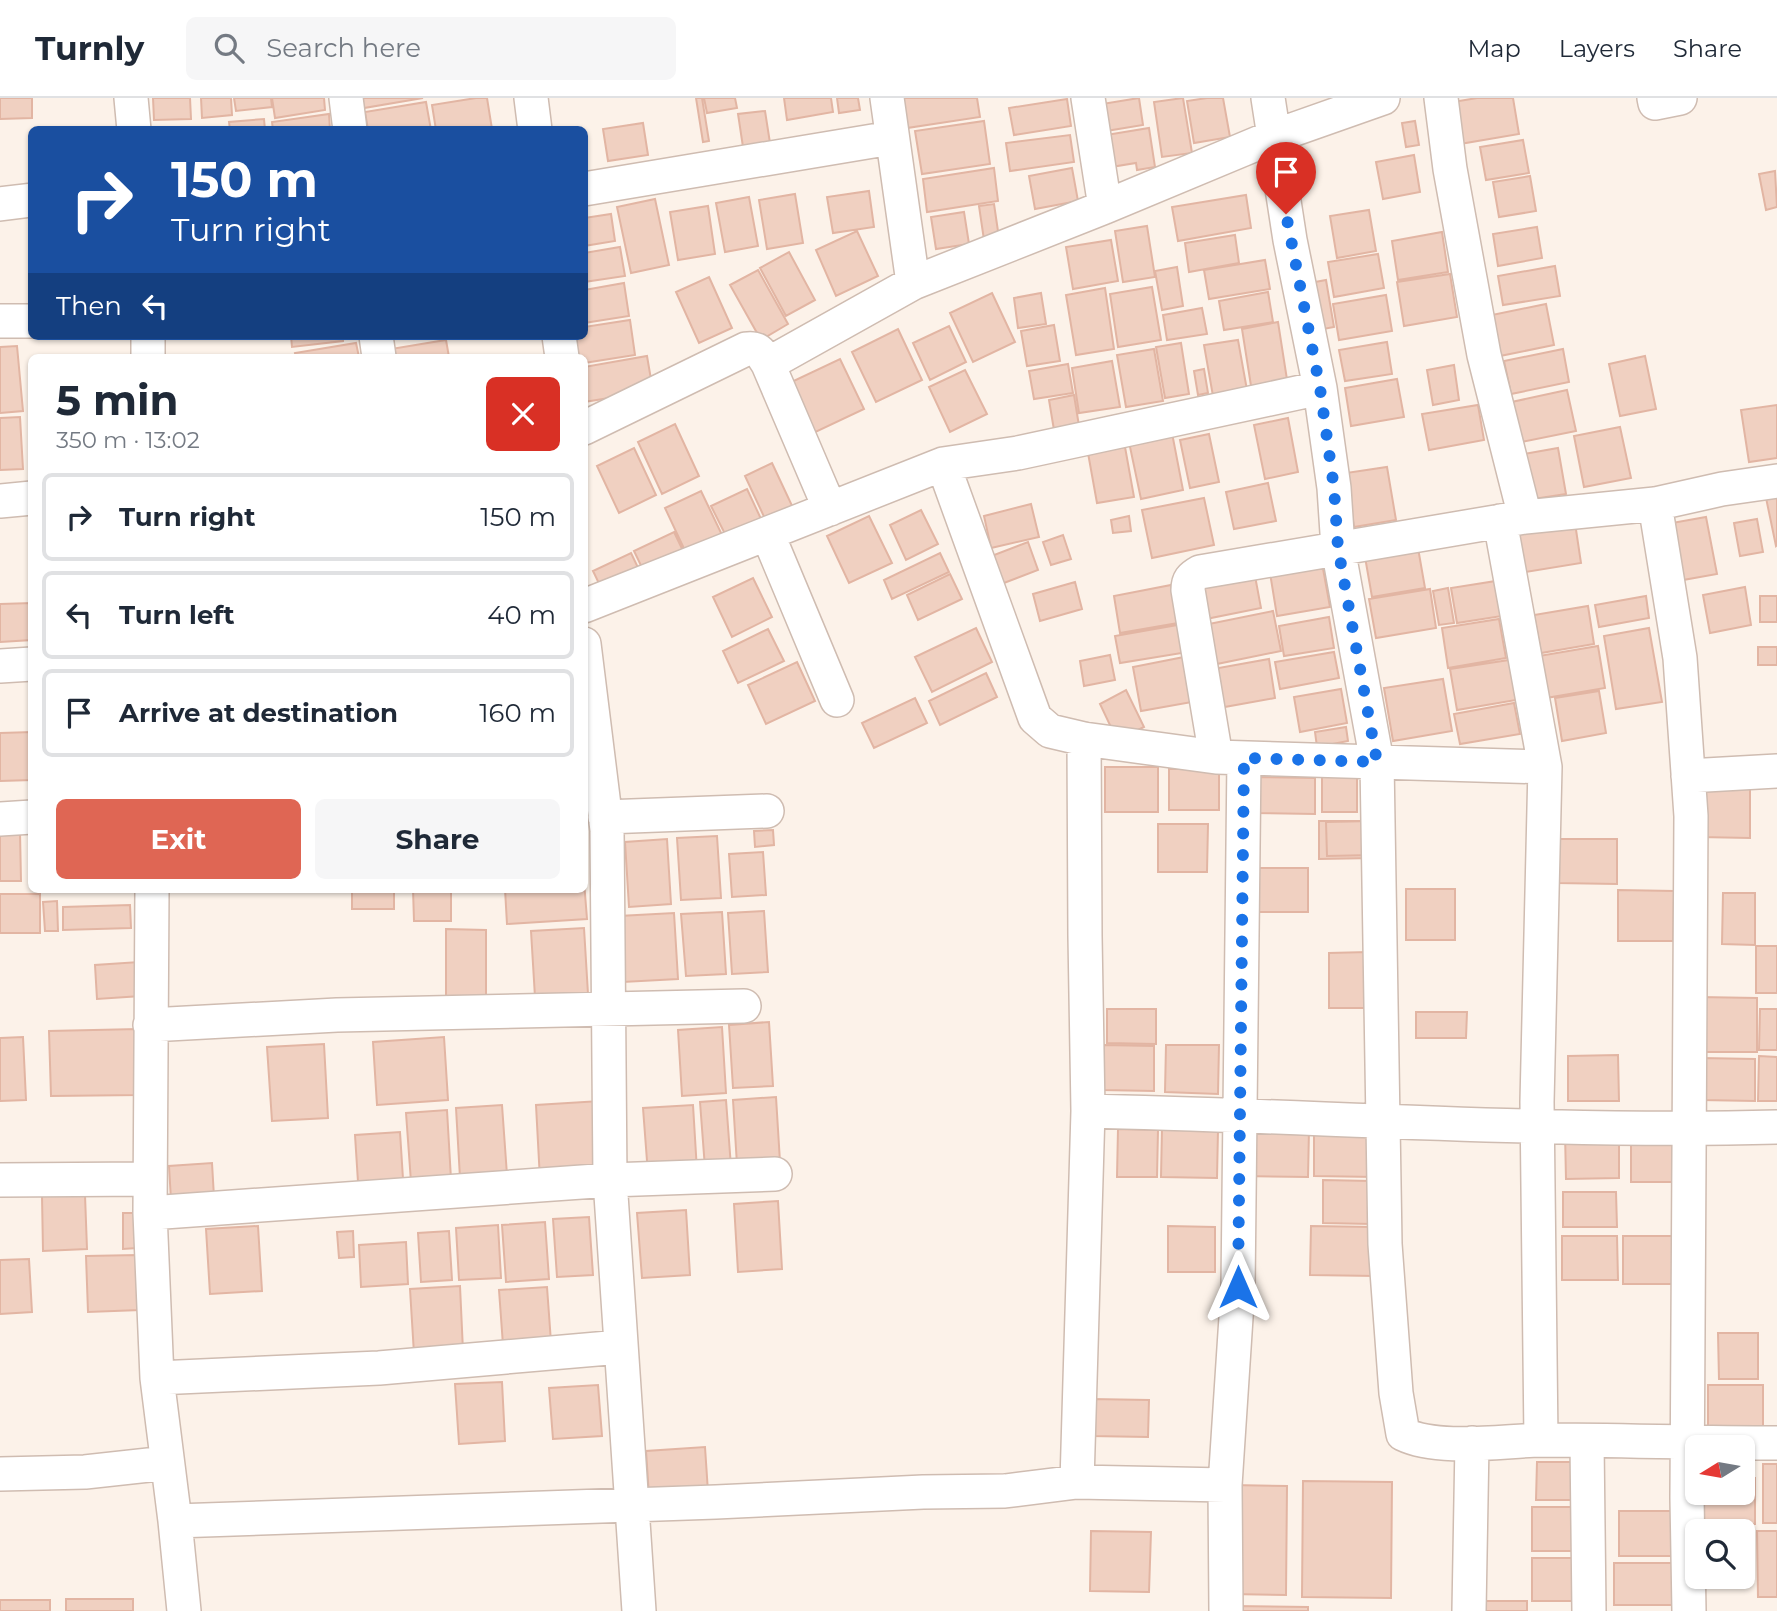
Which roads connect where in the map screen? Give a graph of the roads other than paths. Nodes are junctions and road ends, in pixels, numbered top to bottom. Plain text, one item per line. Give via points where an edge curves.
1 (131, 98) edge
2 (346, 98) edge
3 (531, 98) edge
4 (887, 98) edge
5 (1088, 98) edge
6 (1268, 98) edge
7 (1382, 98) edge
8 (1441, 98) edge
9 (1654, 98) edge
10 (1680, 98) edge
11 (134, 126) edge
12 (350, 126) edge
13 (534, 126) edge
14 (1275, 136) junction
15 (891, 138) junction
16 (588, 188) edge
17 (28, 200) edge
18 (0, 204) edge
19 (1105, 208) junction
20 (913, 283) junction
21 (0, 321) edge
22 (28, 321) edge
23 (768, 364) junction
24 (1320, 388) junction
25 (588, 426) edge
26 (943, 464) junction
27 (1777, 481) edge
28 (28, 498) edge
29 (0, 500) edge
30 (1655, 504) junction
31 (830, 509) junction
32 (1512, 519) junction
33 (768, 535) junction
34 (1338, 548) junction
35 (588, 604) edge
36 (28, 664) edge
37 (0, 666) edge
38 (588, 693) edge
39 (837, 700) dead end
40 (1084, 739) junction
41 (1230, 758) junction
42 (1377, 762) junction
43 (1545, 767) junction
44 (1777, 771) edge
45 (1688, 776) junction
46 (767, 811) dead end
47 (28, 817) edge
48 (0, 819) edge
49 (599, 826) edge
50 (152, 893) edge
51 (744, 1006) dead end
52 (609, 1008) junction
53 (150, 1025) junction
54 (1088, 1111) junction
55 (1239, 1115) junction
56 (1382, 1122) junction
57 (1538, 1126) junction
58 (1777, 1127) edge
59 (1690, 1129) junction
60 (775, 1174) dead end
61 (150, 1179) junction
62 (0, 1180) edge
63 (610, 1180) junction
64 (150, 1213) junction
65 (620, 1347) junction
66 (157, 1378) junction
67 (1689, 1435) edge
68 (1541, 1440) junction
69 (1587, 1442) junction
70 (1472, 1443) junction
71 (1685, 1443) edge
72 (1755, 1443) edge
73 (1777, 1443) edge
74 (167, 1463) junction
75 (0, 1474) edge
76 (1077, 1482) junction
77 (1224, 1485) junction
78 (633, 1505) junction
79 (1689, 1505) edge
80 (175, 1521) junction
81 (184, 1611) edge
82 (639, 1611) edge
83 (1226, 1611) edge
84 (1469, 1611) edge
85 (1589, 1611) edge
86 (1689, 1611) edge

1 - 11 street
2 - 12 street
3 - 13 street
4 - 15 street
5 - 19 street
6 - 14 street
7 - 14 street
8 - 32 street
9 - 10 street via 1655,103
14 - 19 street
14 - 24 street via 1290,240
15 - 16 street
15 - 20 street
17 - 18 street
19 - 20 street
20 - 23 street
21 - 22 street
23 - 25 street via 760,351 746,349
23 - 31 street
24 - 26 street via 1032,450
24 - 34 street
26 - 31 street
26 - 40 street via 1035,718 1049,731
27 - 30 street
28 - 29 street
30 - 32 street
30 - 45 street via 1680,657
31 - 33 street
32 - 34 street
32 - 43 street
33 - 35 street
33 - 39 street
34 - 41 street via 1200,572 1188,583
34 - 42 street
36 - 37 street
38 - 49 street
40 - 41 street
40 - 54 street
41 - 42 street
41 - 55 street
42 - 43 street
42 - 56 street
43 - 57 street
44 - 45 street
45 - 59 street
46 - 49 street
47 - 48 street
49 - 52 street
50 - 53 street
51 - 52 street
52 - 53 street
52 - 63 street
53 - 61 street
54 - 55 street
54 - 76 street
55 - 56 street
55 - 77 street via 1238,1287
56 - 57 street
56 - 70 street via 1385,1244 1403,1434 1415,1440
57 - 59 street
57 - 68 street
58 - 59 street
59 - 67 street
60 - 63 street
61 - 62 street
61 - 64 street
63 - 64 street
63 - 65 street
64 - 66 street
65 - 66 street via 379,1368
65 - 78 street
66 - 74 street
68 - 69 street
68 - 70 street
69 - 71 street
69 - 85 street
70 - 84 street
72 - 73 street
74 - 75 street via 85,1472
74 - 80 street
76 - 77 street
76 - 78 street via 1004,1491
77 - 83 street
78 - 80 street
78 - 82 street
79 - 86 street
80 - 81 street

